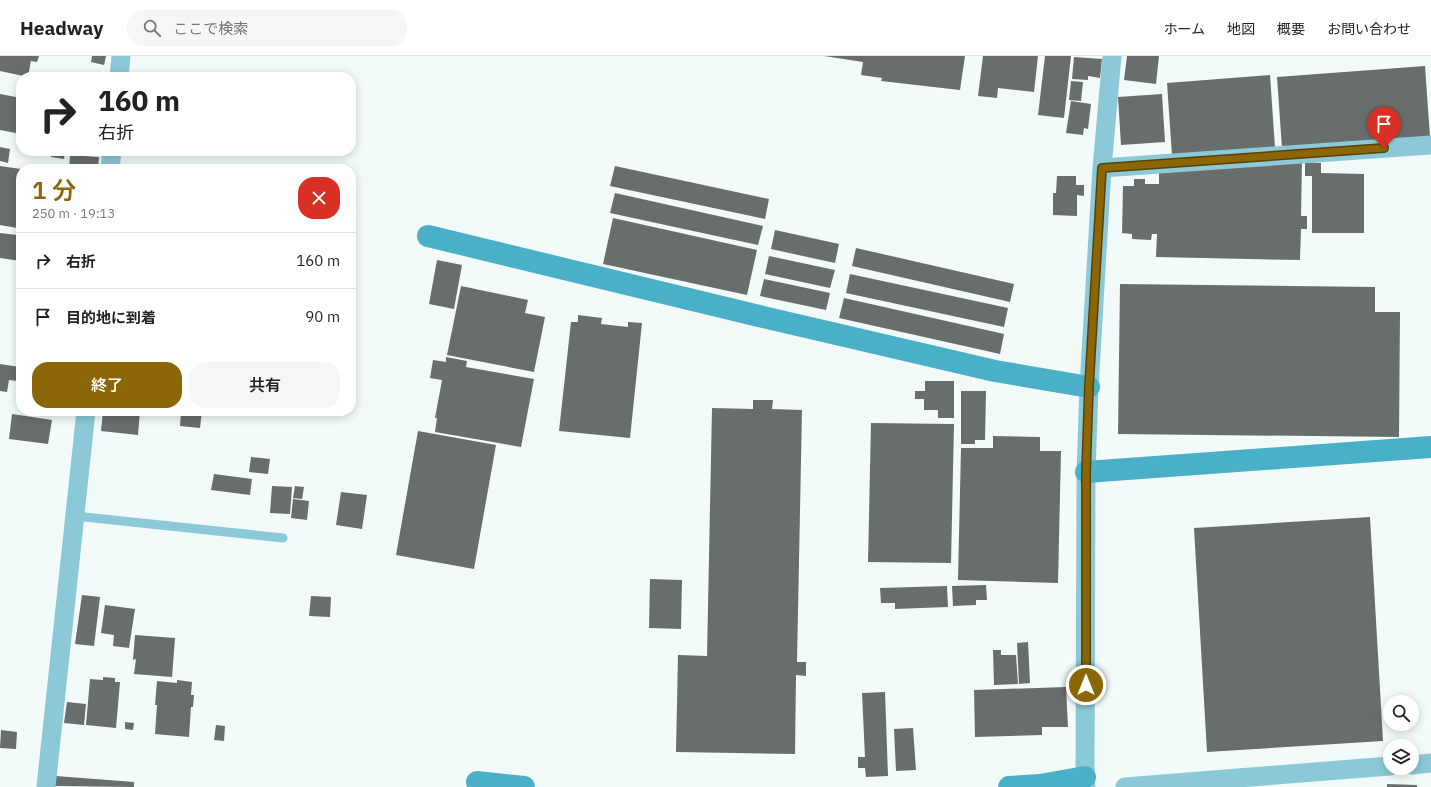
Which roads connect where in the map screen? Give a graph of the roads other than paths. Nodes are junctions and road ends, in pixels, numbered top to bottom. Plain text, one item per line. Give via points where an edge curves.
1 (121, 56) edge
2 (1112, 56) edge
3 (119, 72) edge
4 (1431, 145) edge
5 (1102, 168) junction
6 (428, 236) dead end
7 (1089, 386) junction
8 (86, 416) edge
9 (1431, 448) edge
10 (1086, 472) junction
11 (76, 516) junction
12 (283, 538) dead end
13 (1431, 763) edge
14 (1419, 764) edge
15 (1383, 767) edge
16 (477, 782) dead end
17 (1086, 782) edge
18 (46, 787) edge
19 (524, 787) edge
20 (1009, 787) edge
21 (1125, 787) edge

1 - 3 street
2 - 5 street
4 - 5 street
5 - 7 street
6 - 7 street via 995,371
7 - 10 street
8 - 11 street
9 - 10 street
10 - 17 street
11 - 12 lane
11 - 18 street
13 - 14 street
15 - 21 street
16 - 19 street
17 - 20 street

